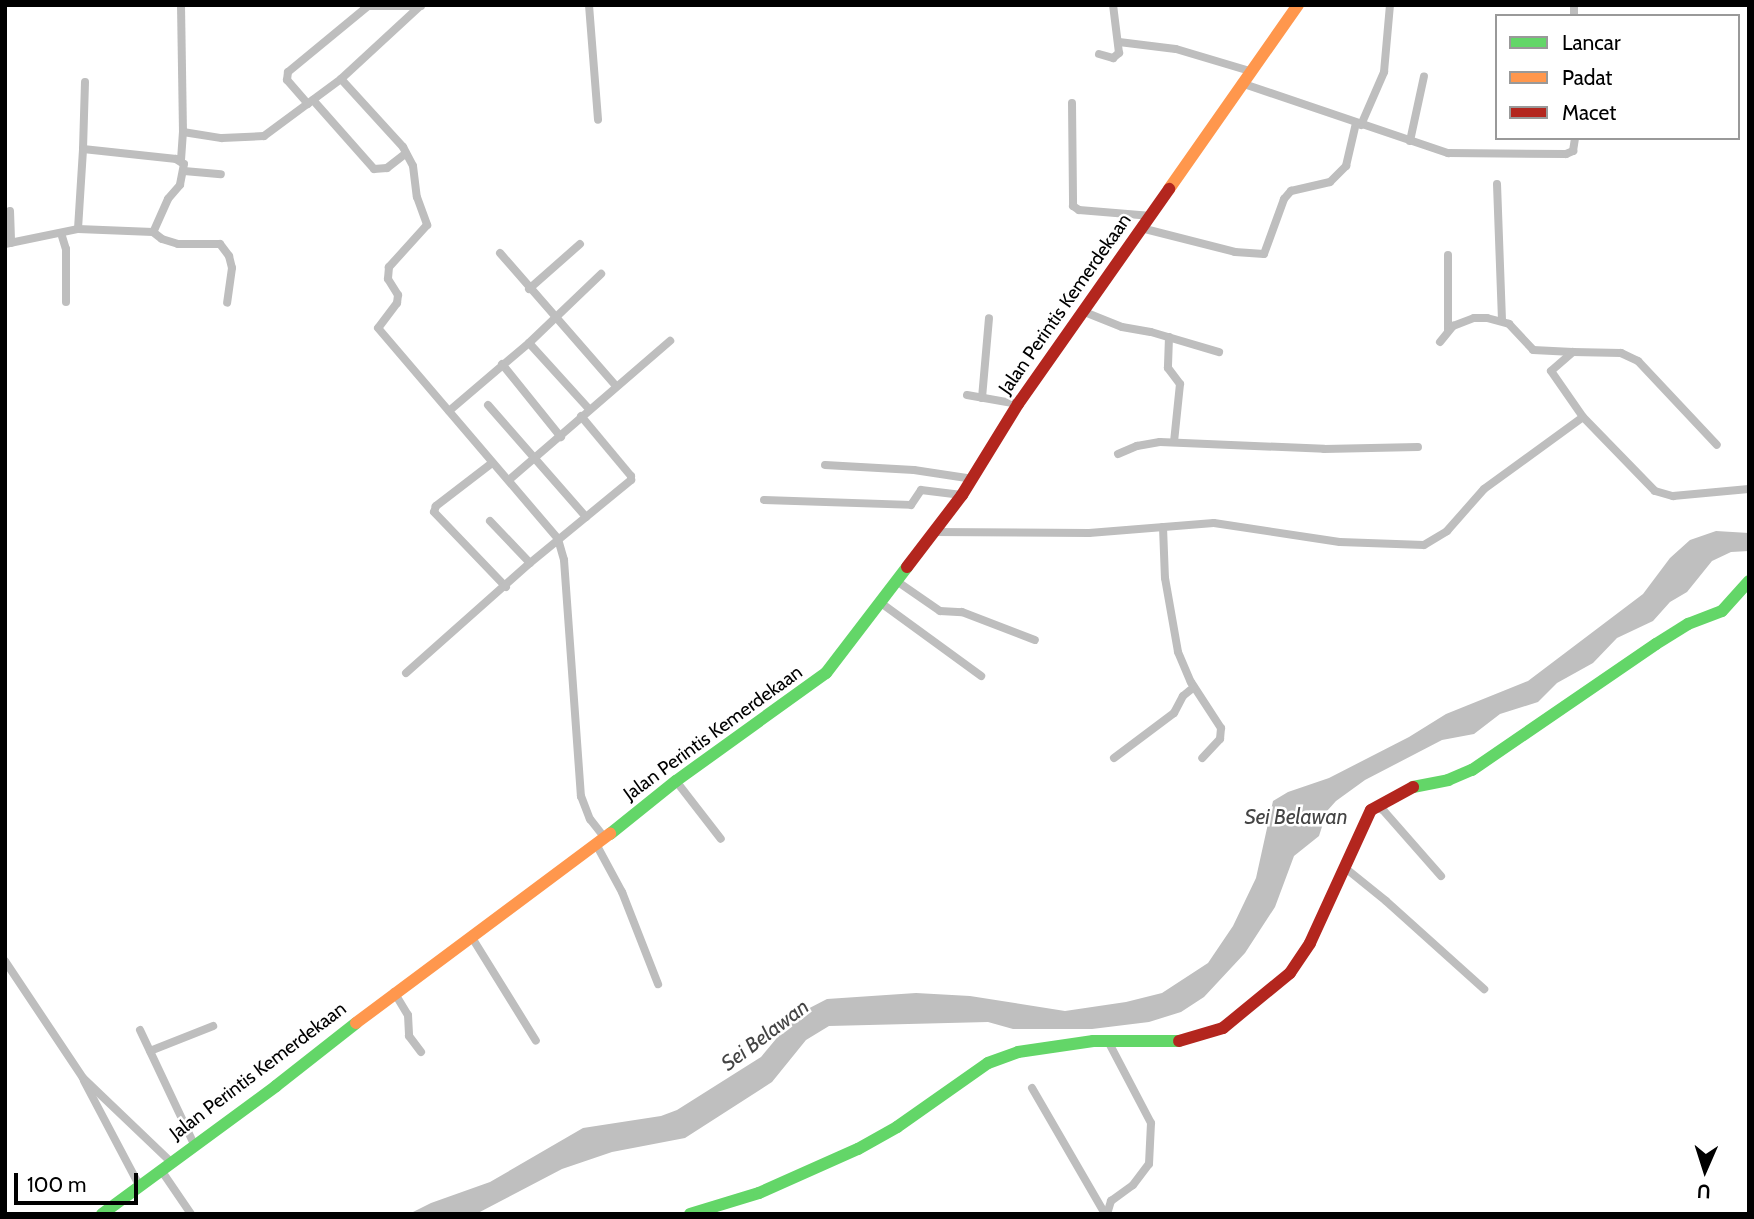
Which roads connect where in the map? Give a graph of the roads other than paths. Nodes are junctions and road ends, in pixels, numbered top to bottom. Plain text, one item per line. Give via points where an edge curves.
1 (181, 5) edge
2 (589, 5) edge
3 (1113, 5) edge
4 (1298, 5) edge
5 (1390, 5) edge
6 (363, 6) edge
7 (422, 6) edge
8 (1119, 42) junction
9 (1099, 54) dead end
10 (1250, 71) junction
11 (1424, 76) dead end
12 (341, 79) junction
13 (85, 82) dead end
14 (1241, 83) junction
15 (310, 102) junction
16 (1072, 103) dead end
17 (597, 120) dead end
18 (1359, 124) junction
19 (183, 132) junction
20 (1575, 140) edge
21 (1410, 141) junction
22 (83, 149) junction
23 (406, 153) junction
24 (181, 160) junction
25 (184, 171) junction
26 (221, 174) dead end
27 (1497, 184) dead end
28 (10, 211) dead end
29 (1152, 216) junction
30 (1141, 228) junction
31 (78, 229) junction
32 (153, 232) junction
33 (61, 233) junction
34 (8, 243) edge
35 (580, 244) dead end
36 (500, 253) dead end
37 (1448, 255) dead end
38 (601, 274) dead end
39 (529, 289) junction
40 (66, 302) dead end
41 (228, 303) dead end
42 (1082, 311) junction
43 (556, 316) junction
44 (989, 318) dead end
45 (1502, 320) junction
46 (1448, 330) junction
47 (1169, 337) junction
48 (670, 341) dead end
49 (1440, 342) dead end
50 (529, 343) junction
51 (1219, 352) dead end
52 (1573, 352) junction
53 (502, 364) junction
54 (616, 386) junction
55 (967, 395) dead end
56 (982, 398) junction
57 (1018, 404) junction
58 (488, 405) dead end
59 (589, 409) junction
60 (449, 411) junction
61 (581, 416) junction
62 (1583, 417) junction
63 (561, 437) junction
64 (1174, 442) junction
65 (1717, 445) dead end
66 (1418, 447) dead end
67 (1118, 454) dead end
68 (537, 458) junction
69 (492, 463) junction
70 (824, 465) dead end
71 (973, 479) junction
72 (509, 480) junction
73 (1749, 489) edge
74 (962, 495) junction
75 (764, 500) dead end
76 (586, 517) junction
77 (490, 521) dead end
78 (1163, 527) junction
79 (933, 532) junction
80 (558, 539) junction
81 (530, 563) junction
82 (1749, 581) edge
83 (898, 582) junction
84 (506, 587) junction
85 (881, 603) junction
86 (1035, 640) dead end
87 (405, 673) dead end
88 (981, 676) dead end
89 (1194, 687) junction
90 (1114, 758) dead end
91 (1202, 758) dead end
92 (676, 781) junction
93 (1375, 807) junction
94 (721, 839) dead end
95 (600, 841) junction
96 (1344, 867) junction
97 (1441, 876) dead end
98 (471, 936) junction
99 (5, 961) edge
100 (658, 984) dead end
101 (1484, 989) dead end
102 (394, 992) junction
103 (213, 1026) dead end
104 (141, 1030) dead end
105 (536, 1041) dead end
106 (1108, 1041) junction
107 (150, 1051) junction
108 (421, 1052) dead end
109 (83, 1078) junction
110 (1032, 1088) dead end
111 (194, 1144) junction
112 (165, 1166) junction
113 (139, 1185) junction
114 (102, 1214) edge
115 (191, 1214) edge
116 (690, 1214) edge
117 (1106, 1214) edge

1 - 19 street
2 - 17 street
3 - 8 street
4 - 10 main road, Jalan Perintis Kemerdekaan
5 - 18 street via 1384,72
6 - 7 street
6 - 15 street via 286,75
7 - 12 street
8 - 9 street via 1117,57
8 - 10 street via 1176,48
10 - 14 main road, Jalan Perintis Kemerdekaan
11 - 21 street
12 - 15 street
12 - 23 street
13 - 22 street
14 - 18 street
14 - 29 main road, Jalan Perintis Kemerdekaan
15 - 19 street via 264,136 222,138
15 - 23 street via 374,169 387,169
16 - 29 street via 1073,206
18 - 21 street
18 - 30 street via 1346,166 1330,182 1292,191 1284,199 1264,254 1235,252
19 - 24 street
20 - 21 street via 1573,151 1566,154 1457,154
22 - 24 street
22 - 31 street
23 - 60 street via 427,225 389,267 388,279 398,295 397,303 378,328
24 - 25 street
25 - 26 street
25 - 32 street
27 - 45 street
28 - 34 street
29 - 30 main road, Jalan Perintis Kemerdekaan
30 - 42 main road, Jalan Perintis Kemerdekaan
31 - 32 street
31 - 33 street
32 - 41 street via 178,244 220,244 232,268
33 - 34 street
33 - 40 street via 66,249
35 - 39 street
36 - 39 street
37 - 46 street
38 - 43 street
39 - 43 street
42 - 47 street via 1122,327
42 - 57 main road, Jalan Perintis Kemerdekaan
43 - 50 street
43 - 54 street
44 - 56 street
45 - 46 street via 1474,318
45 - 52 street via 1533,350
46 - 49 street
47 - 51 street
47 - 64 street via 1168,368 1180,384
48 - 54 street
50 - 53 street
50 - 59 street
52 - 62 street via 1551,373
52 - 65 street via 1613,351 1631,356
53 - 60 street
53 - 63 street
54 - 59 street
55 - 56 street
56 - 57 street
57 - 71 main road, Jalan Perintis Kemerdekaan
58 - 68 street
59 - 61 street
60 - 69 street
61 - 63 street
61 - 76 street via 631,476
62 - 73 street via 1655,491 1673,496
62 - 78 street via 1484,489 1447,531 1423,545 1340,542 1214,523
63 - 68 street
64 - 66 street via 1324,449
64 - 67 street via 1146,443
68 - 72 street
68 - 76 street
69 - 72 street
69 - 84 street via 434,512
70 - 71 street
71 - 74 main road, Jalan Perintis Kemerdekaan
72 - 80 street
74 - 75 street via 921,490 911,505
74 - 79 main road, Jalan Perintis Kemerdekaan
76 - 80 street
77 - 81 street
78 - 79 street via 1089,533
78 - 89 street via 1170,617 1178,652
79 - 83 main road, Jalan Perintis Kemerdekaan
80 - 81 street
80 - 95 street via 564,560 581,796
81 - 84 street
82 - 93 main road via 1722,611 1688,624 1656,644 1472,770 1408,788
83 - 85 main road, Jalan Perintis Kemerdekaan
83 - 86 street via 940,611 962,612
84 - 87 street
85 - 88 street
85 - 92 main road, Jalan Perintis Kemerdekaan via 818,681
89 - 90 street via 1174,713
89 - 91 street via 1221,728 1220,739
92 - 94 street
92 - 95 main road, Jalan Perintis Kemerdekaan
93 - 96 main road via 1363,821
93 - 97 street via 1383,810
95 - 98 main road, Jalan Perintis Kemerdekaan
95 - 100 street
96 - 101 street
96 - 106 main road via 1310,943 1290,973 1223,1028 1187,1041
98 - 102 main road, Jalan Perintis Kemerdekaan
98 - 105 street
99 - 109 street
102 - 108 street via 408,1015 409,1036
102 - 111 main road, Jalan Perintis Kemerdekaan
103 - 107 street
104 - 107 street
106 - 116 main road via 1029,1050 988,1063 858,1149 759,1193
106 - 117 street via 1151,1123 1149,1164 1133,1185 1111,1201
107 - 111 street
109 - 112 street
109 - 113 street
110 - 117 street
111 - 112 main road, Jalan Perintis Kemerdekaan
112 - 113 main road, Jalan Perintis Kemerdekaan
112 - 115 street
113 - 114 main road, Jalan Perintis Kemerdekaan

